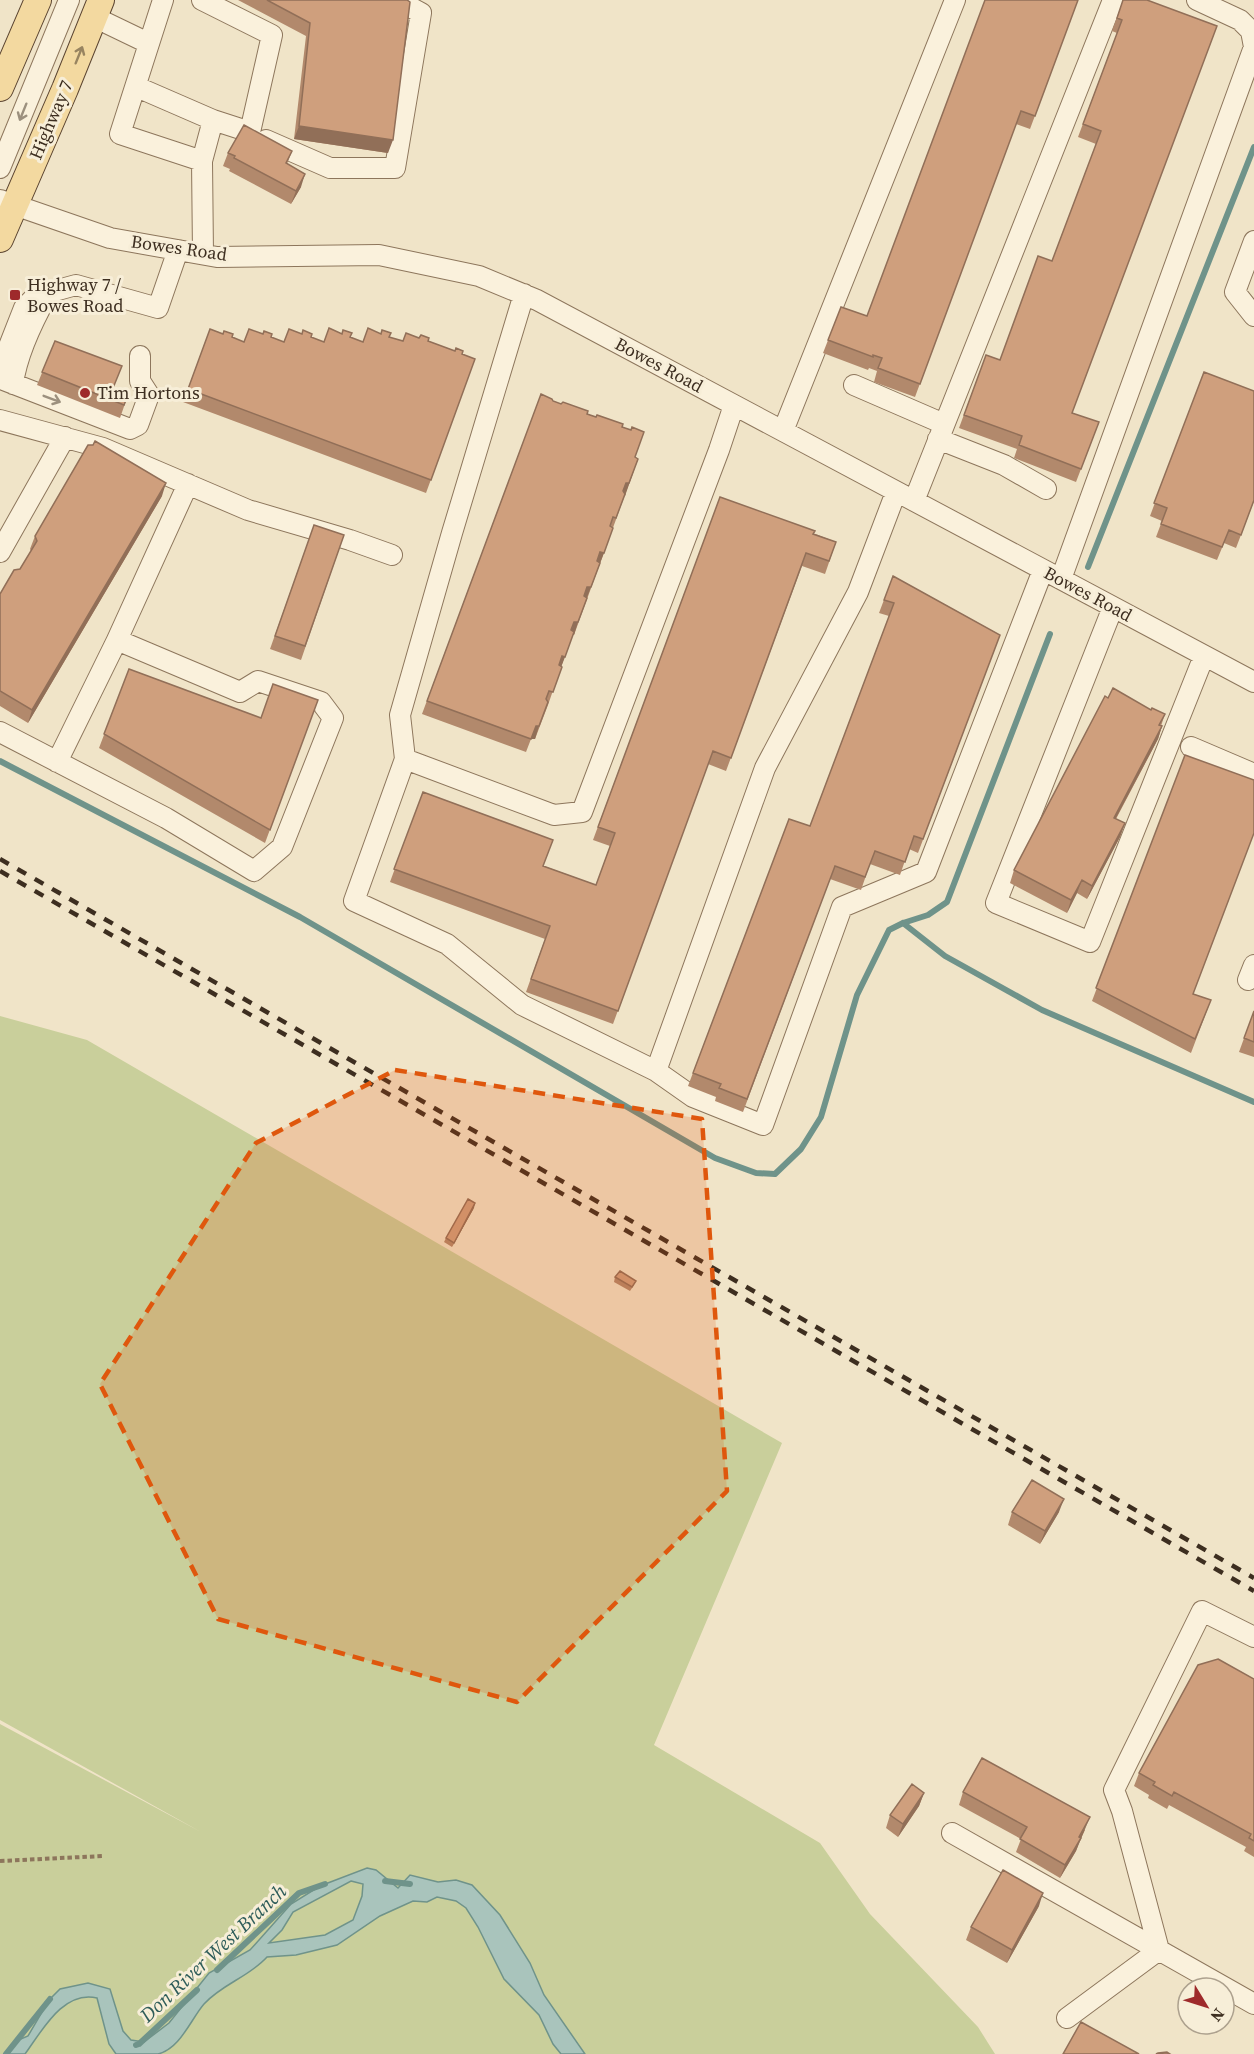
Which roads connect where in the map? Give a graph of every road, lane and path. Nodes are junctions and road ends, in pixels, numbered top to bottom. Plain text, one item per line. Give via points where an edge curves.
1 (38, 0) edge
2 (69, 0) edge
3 (163, 0) edge
4 (202, 0) edge
5 (397, 0) edge
6 (955, 0) edge
7 (1113, 0) edge
8 (1197, 0) edge
9 (97, 8) edge
10 (148, 43) junction
11 (136, 87) junction
12 (0, 88) edge
13 (213, 120) junction
14 (250, 132) junction
15 (202, 161) junction
16 (0, 168) edge
17 (7, 203) edge
18 (0, 239) edge
19 (1254, 241) edge
20 (178, 250) junction
21 (203, 254) junction
22 (48, 294) junction
23 (524, 294) junction
24 (1254, 316) edge
25 (140, 356) dead end
26 (0, 369) edge
27 (7, 380) edge
28 (854, 385) dead end
29 (734, 405) junction
30 (0, 420) edge
31 (783, 431) junction
32 (941, 432) junction
33 (65, 437) junction
34 (188, 484) junction
35 (1046, 489) dead end
36 (905, 496) junction
37 (0, 552) edge
38 (392, 555) dead end
39 (1043, 570) junction
40 (1061, 579) junction
41 (1113, 607) junction
42 (117, 640) junction
43 (1204, 656) junction
44 (1254, 682) edge
45 (0, 732) edge
46 (1191, 747) dead end
47 (405, 759) junction
48 (57, 762) junction
49 (1254, 774) edge
50 (656, 1071) junction
51 (1254, 1637) edge
52 (952, 1833) dead end
53 (103, 1856) dead end
54 (0, 1861) edge
55 (1159, 1950) junction
56 (1254, 2004) edge
57 (1067, 2018) dead end

1 - 12 main road
2 -> 16 street
3 - 10 street
4 - 14 street via 272,35
5 - 14 street via 421,13 395,168 330,168
6 - 31 street
7 - 32 street
8 - 40 street via 1240,20 1251,31 1254,47
9 - 10 street
17 -> 9 main road, Highway 7 via 65,89
10 - 11 street
11 - 13 street
11 - 15 street via 120,134
13 - 14 street
13 - 15 street
15 - 21 street
17 - 18 main road, Highway 7
17 - 20 street, Bowes Road via 110,238
19 - 24 street via 1235,292
20 - 21 street, Bowes Road
20 - 22 street via 158,308 76,285
21 - 23 street, Bowes Road via 379,255 479,276
22 - 26 street via 36,296 24,308
22 - 27 street
23 - 29 street, Bowes Road
23 - 47 street via 400,715
27 -> 25 street via 130,429 138,425 149,394 140,381
28 - 32 street
29 - 31 street, Bowes Road
29 - 47 street via 582,812 554,815
30 - 33 street
31 - 36 street, Bowes Road
32 - 35 street
32 - 36 street
33 - 34 street via 103,448
33 - 37 street
34 - 38 street via 248,510
34 - 42 street
36 - 39 street, Bowes Road
36 - 50 street via 765,768
39 - 40 street, Bowes Road
39 - 50 street via 926,872 842,907 763,1125 693,1097
40 - 41 street, Bowes Road
41 - 43 street, Bowes Road
41 - 43 street via 996,903 1090,942
42 - 48 street
42 - 48 street via 240,692 258,681 321,702 333,718 282,847 254,871 166,818
43 - 44 street, Bowes Road
45 - 48 street
46 - 49 street
47 - 50 street via 354,901 447,944 522,1005
51 - 55 street via 1202,1611 1114,1790
52 - 55 street
53 - 54 path
55 - 56 street
55 - 57 street

